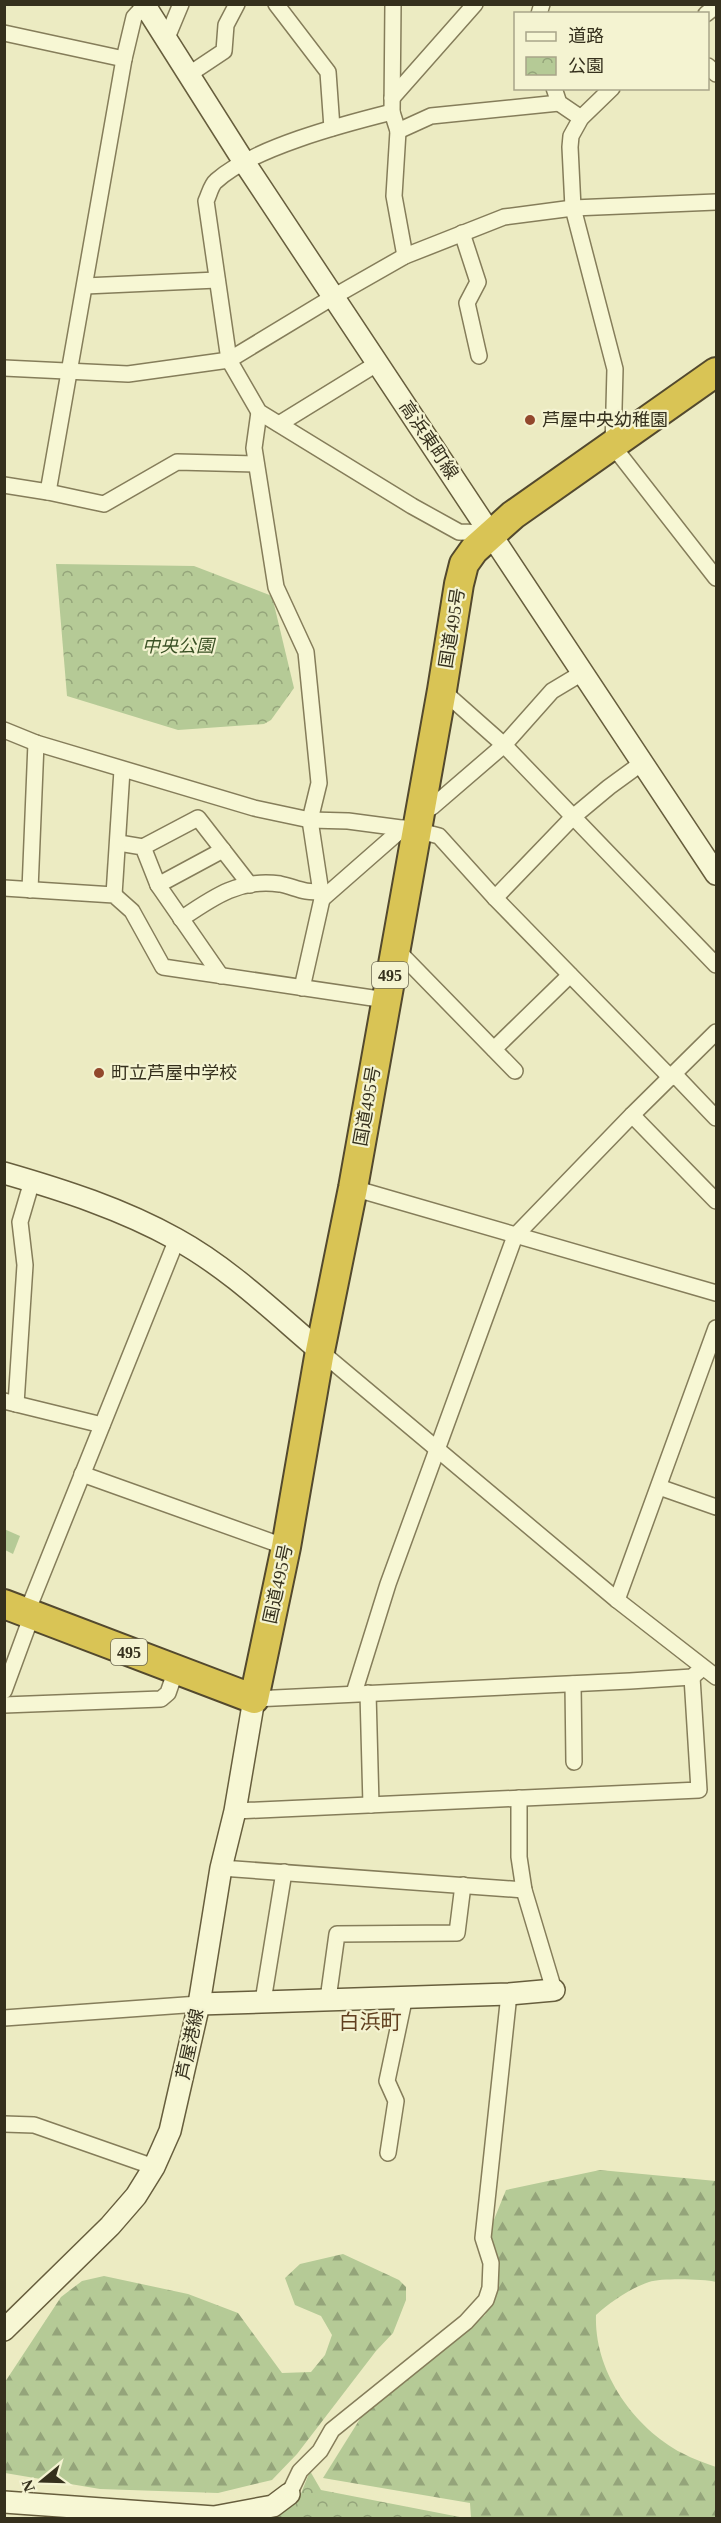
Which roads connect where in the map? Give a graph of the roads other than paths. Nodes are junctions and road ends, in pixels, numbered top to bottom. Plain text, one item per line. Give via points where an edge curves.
1 (181, 4) edge
2 (237, 4) edge
3 (276, 4) edge
4 (393, 4) edge
5 (475, 4) edge
6 (144, 5) edge
7 (4, 33) edge
8 (166, 40) junction
9 (124, 59) junction
10 (188, 75) junction
11 (610, 90) edge
12 (556, 96) edge
13 (392, 105) junction
14 (580, 118) junction
15 (332, 128) junction
16 (398, 131) junction
17 (244, 162) junction
18 (717, 202) edge
19 (573, 208) junction
20 (462, 233) junction
21 (405, 256) junction
22 (217, 280) junction
23 (85, 286) junction
24 (333, 297) junction
25 (479, 356) dead end
26 (229, 360) junction
27 (378, 363) junction
28 (4, 368) edge
29 (71, 370) junction
30 (717, 372) edge
31 (259, 411) junction
32 (279, 424) junction
33 (614, 446) junction
34 (256, 464) junction
35 (4, 485) edge
36 (48, 492) junction
37 (492, 533) junction
38 (717, 578) edge
39 (582, 673) junction
40 (442, 690) junction
41 (4, 730) edge
42 (36, 743) junction
43 (504, 745) junction
44 (642, 763) junction
45 (122, 770) junction
46 (573, 817) junction
47 (310, 820) junction
48 (413, 821) junction
49 (119, 843) junction
50 (143, 847) junction
51 (223, 850) junction
52 (717, 874) edge
53 (158, 885) junction
54 (250, 885) junction
55 (4, 888) edge
56 (30, 890) junction
57 (114, 895) junction
58 (321, 895) junction
59 (495, 898) junction
60 (181, 919) junction
61 (395, 948) junction
62 (717, 965) edge
63 (570, 975) junction
64 (221, 976) junction
65 (302, 988) junction
66 (386, 1000) junction
67 (717, 1032) edge
68 (494, 1049) junction
69 (515, 1071) dead end
70 (672, 1076) junction
71 (632, 1115) junction
72 (717, 1118) edge
73 (4, 1173) edge
74 (32, 1181) junction
75 (353, 1188) junction
76 (717, 1201) edge
77 (515, 1236) junction
78 (177, 1239) junction
79 (717, 1293) edge
80 (717, 1328) edge
81 (320, 1351) junction
82 (712, 1357) edge
83 (10, 1402) edge
84 (102, 1425) junction
85 (438, 1450) junction
86 (82, 1474) junction
87 (659, 1486) junction
88 (717, 1506) edge
89 (286, 1548) junction
90 (617, 1600) junction
91 (16, 1608) edge
92 (176, 1670) junction
93 (710, 1672) edge
94 (573, 1684) junction
95 (4, 1691) edge
96 (361, 1693) junction
97 (254, 1699) junction
98 (4, 1705) edge
99 (574, 1762) dead end
100 (519, 1798) junction
101 (371, 1805) junction
102 (235, 1811) junction
103 (221, 1868) junction
104 (284, 1872) junction
105 (463, 1885) junction
106 (524, 1890) junction
107 (554, 1990) joint
108 (509, 1994) junction
109 (405, 1996) junction
110 (328, 1999) junction
111 (263, 2001) junction
112 (199, 2004) junction
113 (4, 2018) edge
114 (4, 2124) edge
115 (388, 2153) dead end
116 (154, 2167) junction
117 (4, 2330) edge
118 (289, 2494) joint
119 (4, 2502) edge

1 - 8 street
2 - 10 street via 226,25 224,51
3 - 15 street via 328,72
4 - 13 street
5 - 13 street
6 - 8 main road, 高浜東町線
6 - 9 street via 134,17
7 - 9 street
8 - 10 main road, 高浜東町線
9 - 23 street
10 - 17 main road, 高浜東町線
11 - 14 street
12 - 14 street
12 - 16 street via 431,116
13 - 15 street
13 - 16 street
14 - 19 street via 570,147
15 - 17 street
16 - 21 street via 394,196
17 - 22 street via 214,182 206,201
17 - 24 main road, 高浜東町線
18 - 19 street
19 - 20 street via 504,218
19 - 33 street via 615,369
20 - 21 street
20 - 25 street via 478,282 467,303
21 - 24 street
22 - 23 street
22 - 26 street
23 - 29 street
24 - 26 street
24 - 27 main road, 高浜東町線
26 - 29 street via 128,374
26 - 31 street
27 - 32 street
27 - 37 main road, 高浜東町線
28 - 29 street
29 - 36 street
30 - 33 highway, 国道495号 / 495
31 - 32 street
31 - 34 street
32 - 37 street via 459,532
33 - 37 highway, 国道495号 / 495 via 513,514
33 - 38 street
34 - 36 street via 177,462 104,504
34 - 47 street via 276,587 306,652 319,783
35 - 36 street
37 - 39 main road, 高浜東町線
37 - 40 highway, 国道495号 / 495 via 464,564
39 - 43 street via 552,691
39 - 44 main road, 高浜東町線
40 - 43 street
40 - 48 highway, 国道495号 / 495
41 - 42 street
42 - 45 street
42 - 56 street
43 - 46 street
43 - 48 street
44 - 46 street
44 - 52 main road, 高浜東町線
45 - 47 street
45 - 49 street
46 - 59 street
46 - 62 street
47 - 48 street
47 - 58 street
48 - 58 street
48 - 59 street via 439,836
48 - 61 highway, 国道495号 / 495
49 - 50 street
49 - 57 street
50 - 51 street via 198,818
50 - 53 street
51 - 53 street
51 - 54 street
53 - 60 street
54 - 58 street via 279,884
54 - 60 street via 219,893
55 - 56 street
56 - 57 street
57 - 64 street via 132,911 163,967
58 - 65 street
59 - 63 street
60 - 64 street
61 - 66 highway, 国道495号 / 495
61 - 68 street
63 - 68 street
63 - 70 street
64 - 65 street
65 - 66 street
66 - 75 highway, 国道495号 / 495
67 - 70 street
68 - 69 street
70 - 71 street
70 - 72 street
71 - 76 street
71 - 77 street
73 - 74 main road
74 - 78 main road via 122,1212
74 - 83 street via 20,1222 25,1265
75 - 77 street
75 - 81 highway, 国道495号 / 495
77 - 79 street
77 - 85 street
78 - 81 main road via 229,1274
78 - 84 street
80 - 82 street
81 - 85 street
81 - 89 highway, 国道495号 / 495
82 - 87 street
83 - 84 street
84 - 86 street
85 - 90 street
85 - 96 street via 388,1584
86 - 89 street
86 - 91 street
87 - 88 street
87 - 90 street
89 - 97 highway, 国道495号 / 495
90 - 93 street
91 - 92 highway, 495
91 - 95 street via 29,1623
92 - 97 highway, 495
92 - 98 street via 162,1699
93 - 94 street
93 - 100 street via 699,1790
94 - 96 street
94 - 99 street
96 - 97 street
96 - 101 street
97 - 102 main road, 芦屋港線
100 - 101 street
100 - 106 street via 519,1857
101 - 102 street
102 - 103 main road, 芦屋港線
103 - 104 street
103 - 112 main road, 芦屋港線
104 - 105 street
104 - 111 street
105 - 106 street
105 - 110 street via 457,1933 337,1934
106 - 107 street
107 - 108 main road
108 - 109 main road
108 - 118 street via 483,2238 491,2263 486,2300 466,2322 332,2430 320,2451 300,2471
109 - 110 main road
109 - 115 street via 387,2081 396,2102
110 - 111 main road
111 - 112 main road
112 - 113 street
112 - 116 main road, 芦屋港線 via 171,2131
114 - 116 street via 34,2124
116 - 117 main road, 芦屋港線 via 110,2226
118 - 119 main road via 273,2506 214,2517

